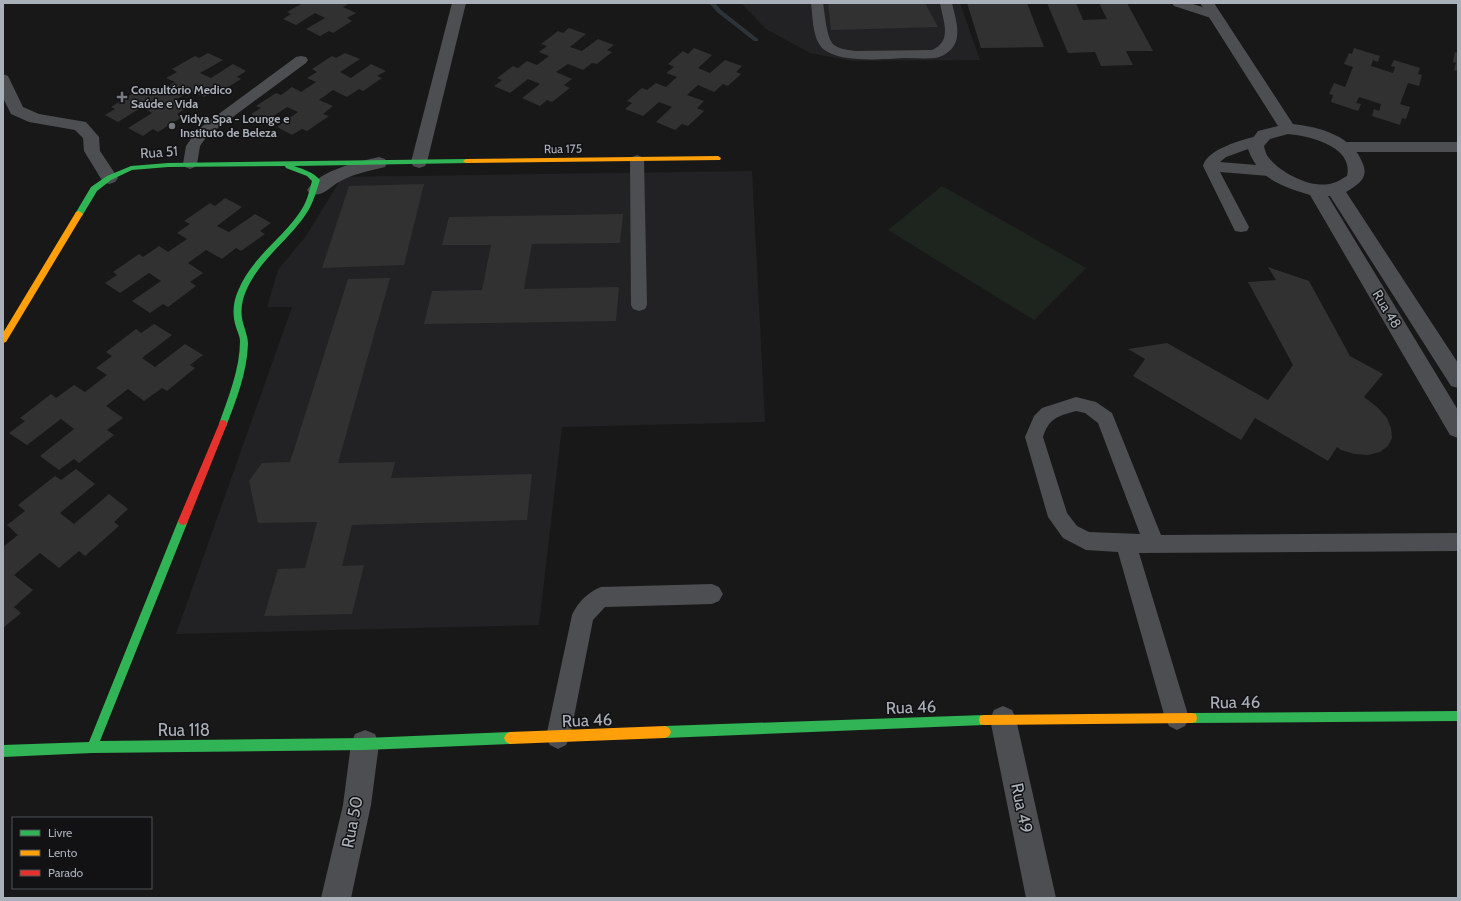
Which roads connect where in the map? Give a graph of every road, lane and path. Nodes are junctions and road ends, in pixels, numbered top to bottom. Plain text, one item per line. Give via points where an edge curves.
1 (459, 3) edge
2 (817, 3) edge
3 (946, 3) edge
4 (1178, 3) edge
5 (1211, 9) edge
6 (301, 60) dead end
7 (3, 79) edge
8 (1288, 128) junction
9 (1257, 142) junction
10 (1342, 147) junction
11 (1458, 147) edge
12 (718, 158) dead end
13 (637, 160) junction
14 (414, 162) junction
15 (379, 163) junction
16 (190, 164) junction
17 (285, 164) junction
18 (1210, 166) junction
19 (1269, 170) junction
20 (109, 178) junction
21 (1335, 189) junction
22 (316, 190) junction
23 (1316, 190) junction
24 (1241, 227) dead end
25 (639, 305) dead end
26 (3, 340) edge
27 (1421, 367) junction
28 (1453, 373) edge
29 (1458, 429) edge
30 (1458, 542) edge
31 (1126, 543) junction
32 (1154, 544) junction
33 (712, 594) dead end
34 (1458, 716) edge
35 (1177, 718) junction
36 (1003, 719) junction
37 (558, 737) junction
38 (365, 744) junction
39 (92, 747) junction
40 (3, 751) edge
41 (336, 898) edge
42 (1041, 898) edge

1 - 14 street
2 - 3 lane via 823,40 830,48 855,55 902,55 934,54 948,47 952,35
4 - 5 lane
5 - 8 street
6 - 16 lane via 202,133 193,146
7 - 20 street via 17,110 35,118 80,126 91,137 92,151
8 - 9 street via 1275,130
8 - 10 street via 1315,133
9 - 18 lane via 1221,154
9 - 19 street via 1256,151 1260,161
10 - 11 lane
10 - 21 street via 1355,162 1357,171 1347,186
12 - 13 street, Rua 175
13 - 14 street, Rua 175
13 - 25 lane
14 - 15 street, Rua 51
15 - 17 street, Rua 51
15 - 22 street via 358,167 330,178
16 - 17 street, Rua 51
16 - 20 street, Rua 51 via 131,168
17 - 22 street via 309,174 316,180
18 - 19 lane
18 - 24 lane
19 - 23 street via 1298,186
20 - 26 street, Rua 51 via 94,189
21 - 23 street
21 - 28 street, Rua 48
22 - 39 street via 307,210 292,230 269,249 250,273 237,302 238,322 245,339 233,398
23 - 27 street, Rua 48
27 - 28 street
27 - 29 street, Rua 48
30 - 32 lane
31 - 32 lane
31 - 32 lane via 1086,541 1070,532 1058,517 1034,437 1038,424 1055,409 1076,404 1090,407 1105,418
31 - 35 lane
33 - 37 lane via 601,597 594,602 583,615
34 - 35 street, Rua 46
35 - 36 street, Rua 46
36 - 37 street, Rua 46
36 - 42 street, Rua 49
37 - 38 street, Rua 46
38 - 39 street, Rua 118
38 - 41 street, Rua 50 via 357,805
39 - 40 street, Rua 118

